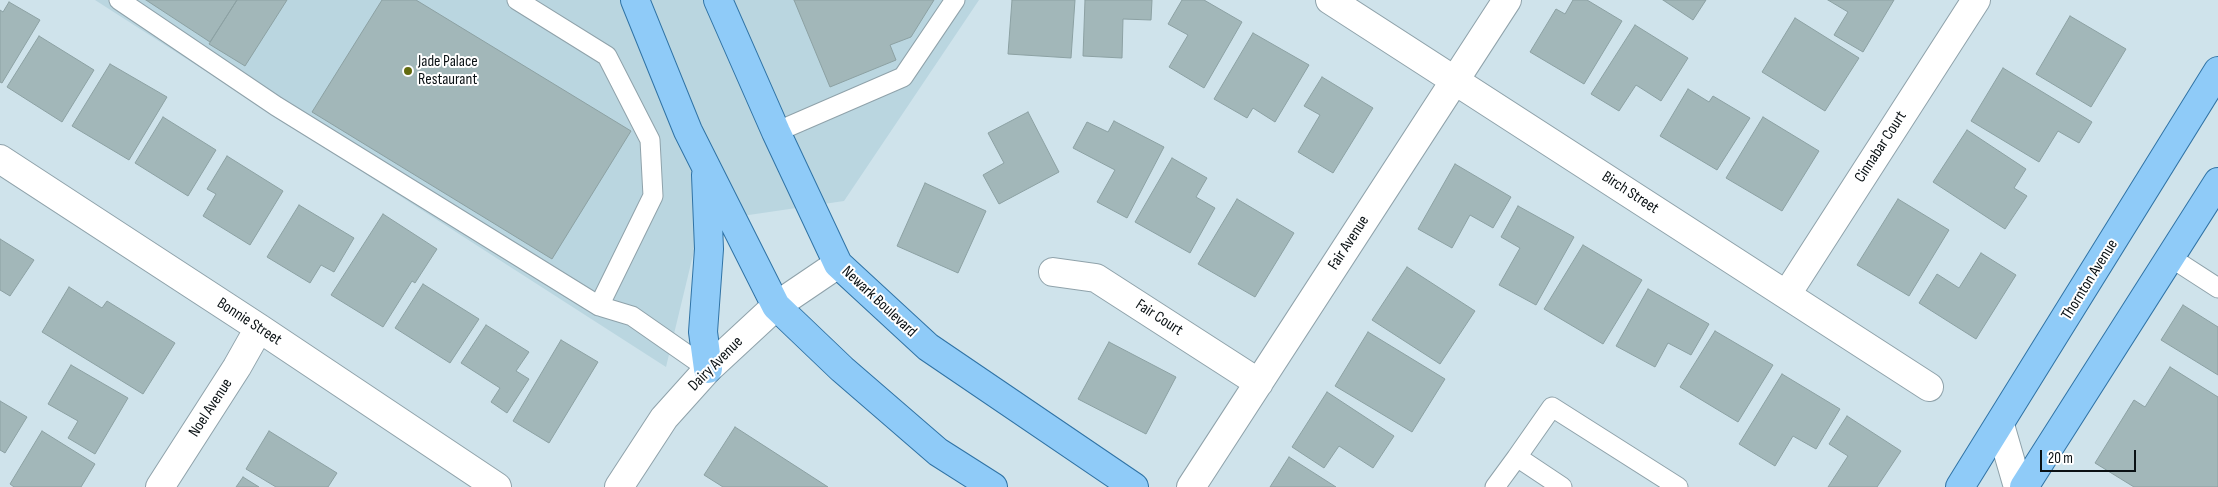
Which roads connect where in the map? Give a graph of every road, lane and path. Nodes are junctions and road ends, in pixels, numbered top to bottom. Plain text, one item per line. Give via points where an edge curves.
1 (119, 0) edge
2 (517, 0) edge
3 (635, 0) edge
4 (718, 0) edge
5 (955, 0) edge
6 (1330, 0) edge
7 (1507, 0) edge
8 (1976, 0) edge
9 (2218, 71) edge
10 (1454, 80) junction
11 (776, 132) junction
12 (0, 159) edge
13 (705, 166) junction
14 (2215, 195) edge
15 (2170, 257) junction
16 (838, 264) junction
17 (1053, 272) dead end
18 (2218, 288) edge
19 (1787, 294) junction
20 (599, 306) junction
21 (776, 306) junction
22 (259, 328) junction
23 (708, 369) junction
24 (1259, 383) junction
25 (1929, 387) dead end
26 (2000, 426) junction
27 (1517, 457) junction
28 (160, 487) edge
29 (497, 487) edge
30 (619, 487) edge
31 (993, 487) edge
32 (1134, 487) edge
33 (1191, 487) edge
34 (1495, 487) edge
35 (1562, 487) edge
36 (1678, 487) edge
37 (1960, 487) edge
38 (2018, 487) edge
39 (2024, 487) edge

1 - 20 lane via 276,106
2 - 20 lane via 607,56 650,140 653,196
3 - 13 main road
4 - 11 main road, Newark Boulevard
5 - 11 lane via 903,77
6 - 10 street, Birch Street
7 - 10 street, Fair Avenue
8 - 19 street, Cinnabar Court
9 - 26 main road, Thornton Avenue
10 - 19 street, Birch Street
10 - 24 street, Fair Avenue
11 - 16 main road, Newark Boulevard
12 - 22 street, Bonnie Street
13 - 21 main road
13 - 23 main road via 709,249 703,332
14 - 15 main road
15 - 18 lane
15 - 39 main road
16 - 21 street, Dairy Avenue
16 - 32 main road, Newark Boulevard via 928,347
17 - 24 street, Fair Court via 1096,278
19 - 25 street, Birch Street
20 - 23 lane via 632,316
21 - 23 street, Dairy Avenue
21 - 31 main road via 842,369 938,452
22 - 28 street, Noel Avenue
22 - 29 street, Bonnie Street
23 - 30 street, Dairy Avenue via 664,418
24 - 33 street, Fair Avenue
26 - 37 main road, Thornton Avenue
26 - 38 street
27 - 34 lane
27 - 35 lane
27 - 36 lane via 1552,407

